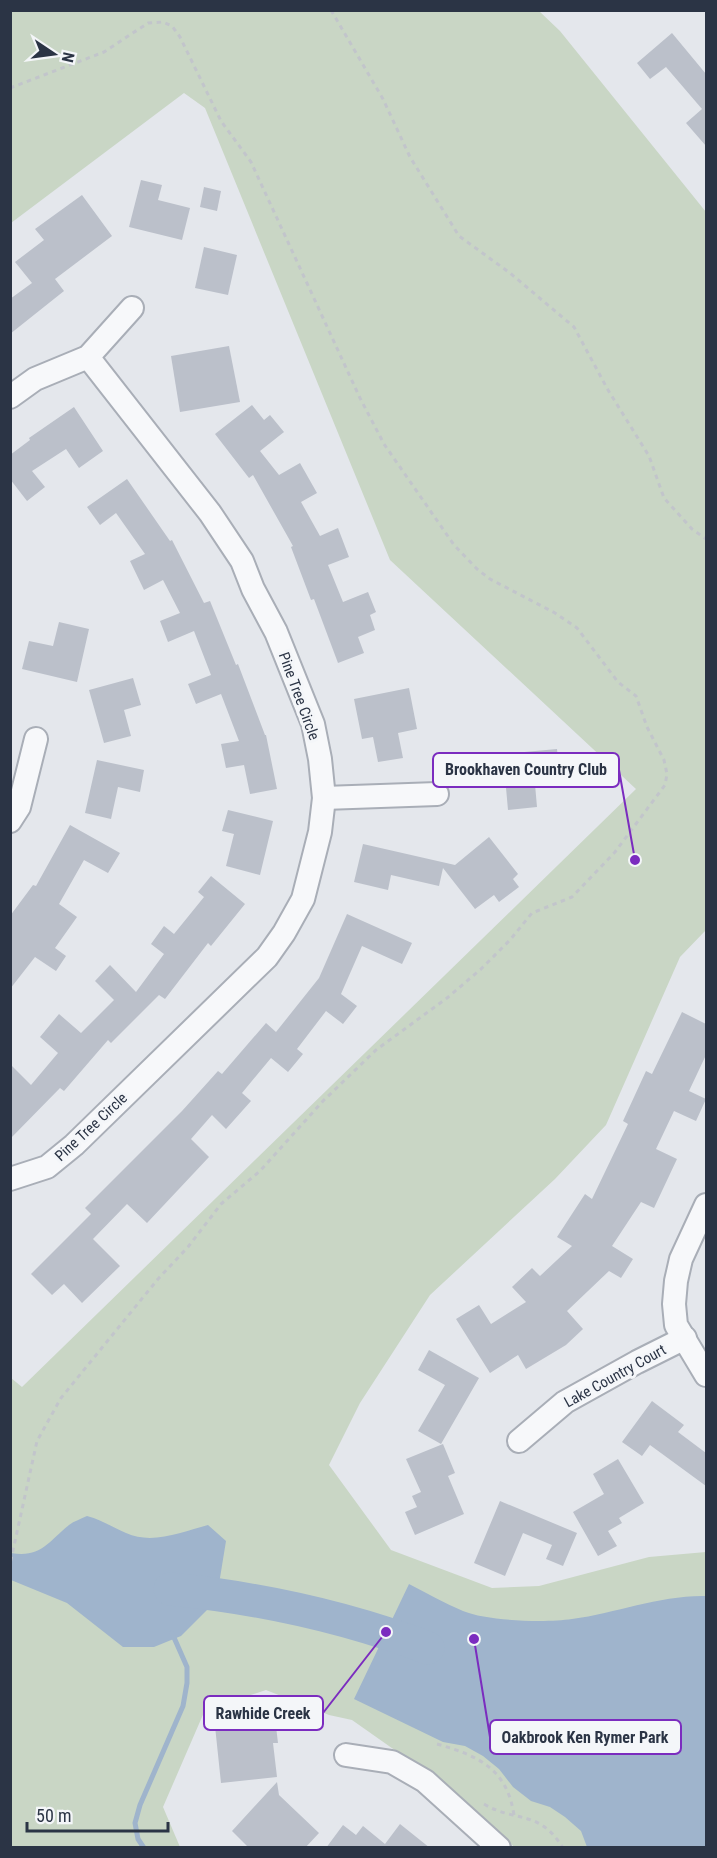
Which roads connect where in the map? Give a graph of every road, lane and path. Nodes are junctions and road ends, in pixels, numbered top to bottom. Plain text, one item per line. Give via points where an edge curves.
1 (331, 10) edge
2 (10, 88) edge
3 (132, 308) dead end
4 (88, 357) junction
5 (10, 397) edge
6 (706, 539) edge
7 (36, 739) dead end
8 (437, 794) dead end
9 (324, 798) junction
10 (10, 821) edge
11 (10, 1179) edge
12 (706, 1205) edge
13 (685, 1338) junction
14 (706, 1375) edge
15 (519, 1441) dead end
16 (10, 1564) edge
17 (437, 1744) dead end
18 (346, 1755) dead end
19 (476, 1799) dead end
20 (514, 1815) junction
21 (499, 1848) edge
22 (563, 1848) edge

1 - 6 path via 383,99 410,157 459,236 573,327 649,456 664,498
2 - 16 path via 104,52 148,23 172,26 221,121 251,162 384,444 454,545 490,579 577,628 618,682 636,696 667,774 665,784 615,852 572,897 532,913 481,969 376,1050 260,1171 221,1204 158,1279 47,1419 37,1441
3 - 4 street
4 - 5 street via 35,379
4 - 9 street, Pine Tree Circle via 210,513 242,561 313,724
7 - 10 street via 19,807
8 - 9 street
9 - 11 street, Pine Tree Circle via 320,832 303,899 267,957 74,1145 47,1167
12 - 13 street via 681,1259 676,1281 676,1325
13 - 14 street
13 - 15 street, Lake Country Court via 566,1402
17 - 20 path via 486,1763 501,1778 512,1798
18 - 21 street via 392,1762 425,1781
19 - 20 path
20 - 22 path via 539,1821

